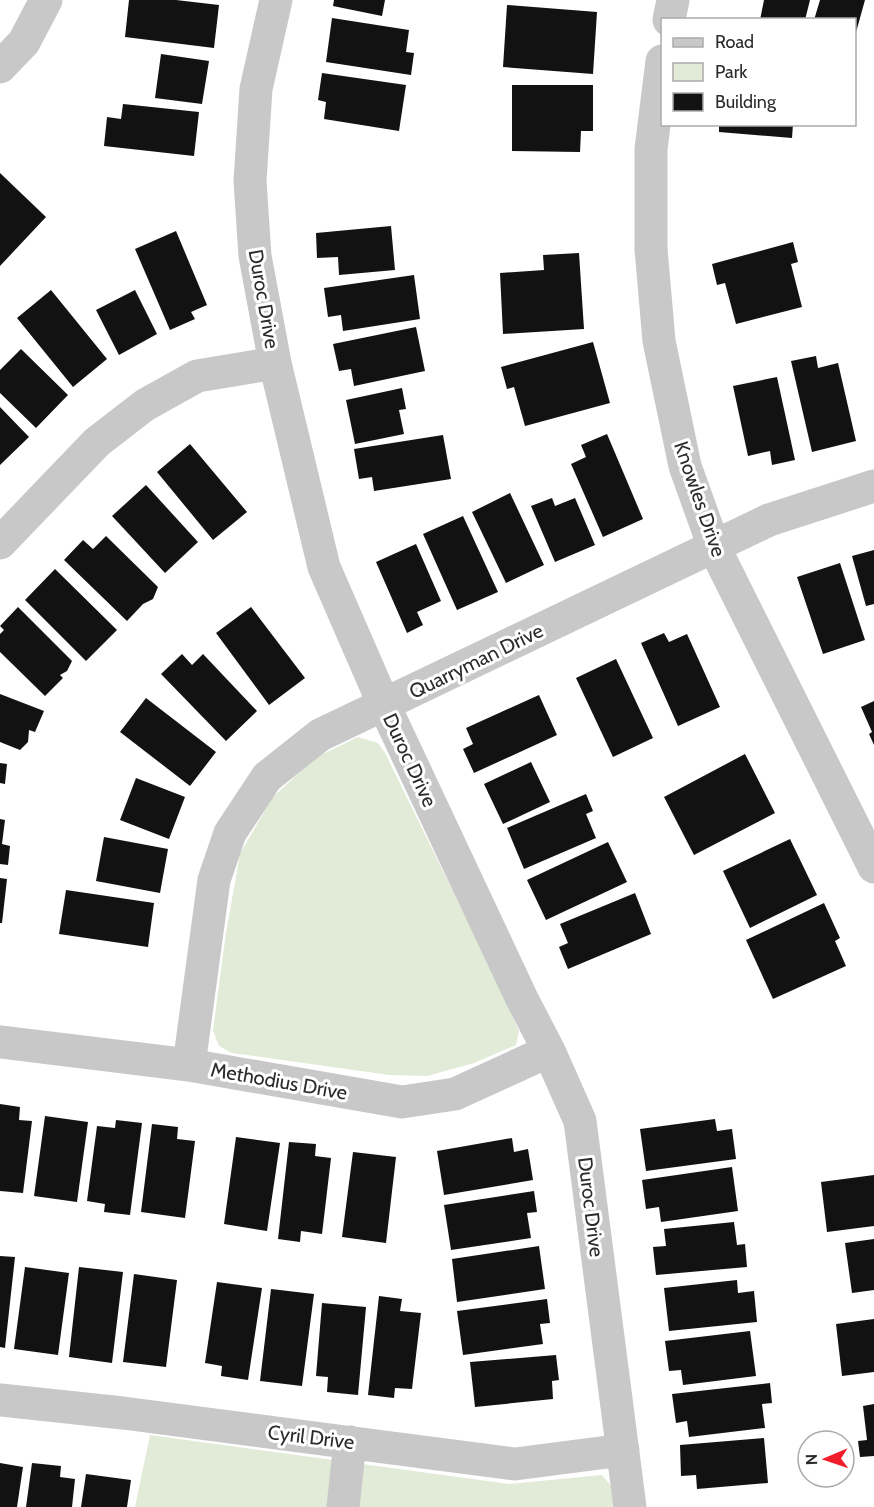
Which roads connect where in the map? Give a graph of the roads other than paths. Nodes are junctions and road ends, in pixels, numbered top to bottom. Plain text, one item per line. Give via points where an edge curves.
1 (46, 0) edge
2 (276, 0) edge
3 (673, 0) edge
4 (669, 18) edge
5 (0, 67) edge
6 (661, 78) edge
7 (275, 363) junction
8 (874, 486) edge
9 (0, 543) edge
10 (714, 547) junction
11 (384, 705) junction
12 (874, 867) edge
13 (0, 1042) edge
14 (549, 1051) junction
15 (189, 1065) junction
16 (0, 1400) edge
17 (350, 1442) junction
18 (623, 1450) junction
19 (343, 1507) edge
20 (630, 1507) edge

1 - 5 street via 24,42
2 - 7 street, Duroc Drive via 256,89 250,181 255,256
3 - 4 street
6 - 10 street, Knowles Drive via 651,160 651,249 659,341 685,466
7 - 9 street via 197,376 145,405 97,442
7 - 11 street, Duroc Drive via 324,567
8 - 10 street, Quarryman Drive via 769,520
10 - 11 street, Quarryman Drive
10 - 12 street, Knowles Drive
11 - 14 street, Duroc Drive
11 - 15 street, Quarryman Drive via 320,735 267,777 230,833 214,880
13 - 15 street, Methodius Drive
14 - 15 street, Methodius Drive via 454,1094 402,1102
14 - 18 street, Duroc Drive via 580,1121
16 - 17 street, Cyril Drive
17 - 18 street, Cyril Drive via 515,1464
17 - 19 street
18 - 20 street, Duroc Drive

